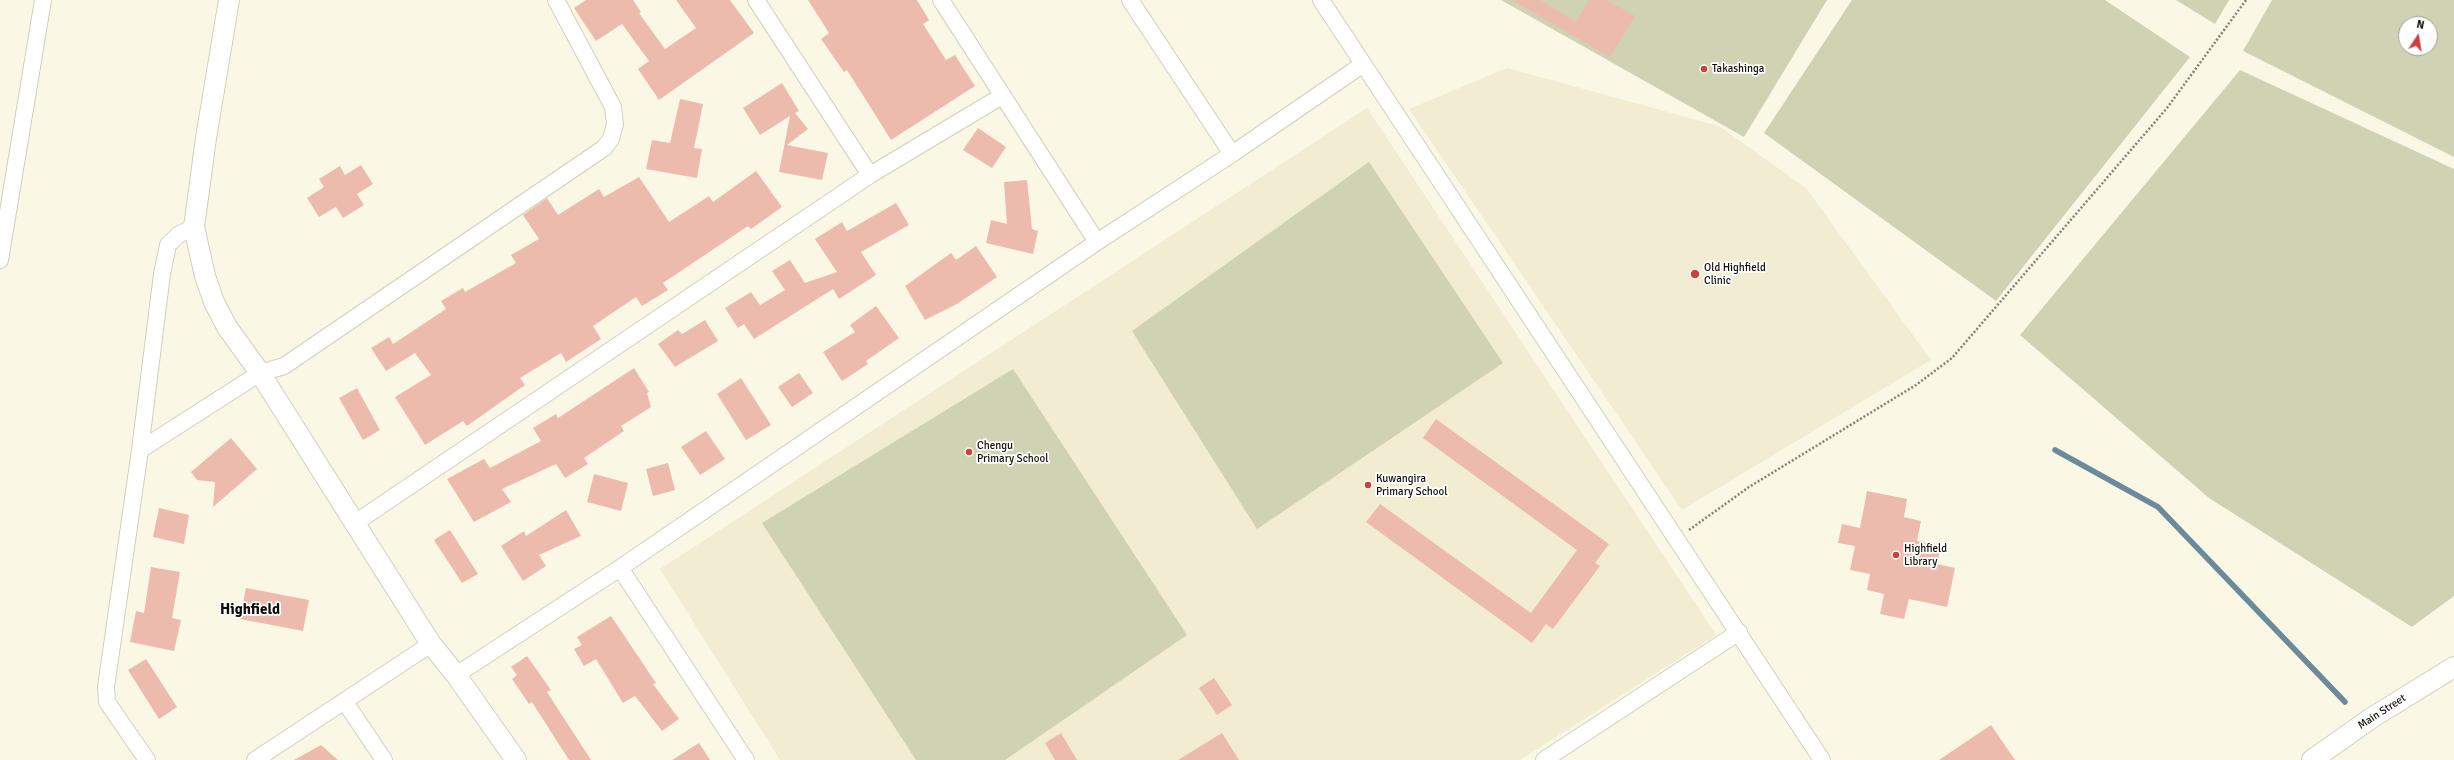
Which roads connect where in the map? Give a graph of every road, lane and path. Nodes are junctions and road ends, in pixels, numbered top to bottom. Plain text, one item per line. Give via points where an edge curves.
1 (43, 0) edge
2 (229, 0) edge
3 (556, 0) edge
4 (756, 0) edge
5 (941, 0) edge
6 (1130, 0) edge
7 (1321, 0) edge
8 (2246, 0) edge
9 (1362, 65) junction
10 (1002, 96) junction
11 (1232, 154) junction
12 (870, 175) junction
13 (194, 227) junction
14 (1097, 242) junction
15 (0, 260) edge
16 (260, 373) junction
17 (140, 450) junction
18 (355, 523) junction
19 (1676, 539) junction
20 (620, 568) junction
21 (1739, 632) junction
22 (432, 644) junction
23 (2454, 667) edge
24 (456, 675) junction
25 (345, 702) junction
26 (146, 760) edge
27 (255, 760) edge
28 (384, 760) edge
29 (516, 760) edge
30 (746, 760) edge
31 (1544, 760) edge
32 (1822, 760) edge
33 (2312, 760) edge

1 - 15 street
2 - 13 street
3 - 16 street via 614,107 615,124 611,139 604,148 284,366
4 - 12 street
5 - 10 street
6 - 11 street
7 - 9 street
8 - 19 path via 2167,108 1952,358 1916,385 1749,487
9 - 11 street
9 - 19 street
10 - 12 street
10 - 14 street
11 - 14 street
12 - 18 street
13 - 16 street via 214,302 227,327
13 - 17 street via 178,235 168,245 162,274
14 - 20 street
16 - 17 street
16 - 18 street
17 - 26 street via 106,687 107,702
18 - 22 street
19 - 21 street
20 - 24 street
20 - 30 street
21 - 31 street
21 - 32 street
22 - 24 street
22 - 25 street
23 - 33 street, Main Street via 2373,717
24 - 29 street
25 - 27 street
25 - 28 street

